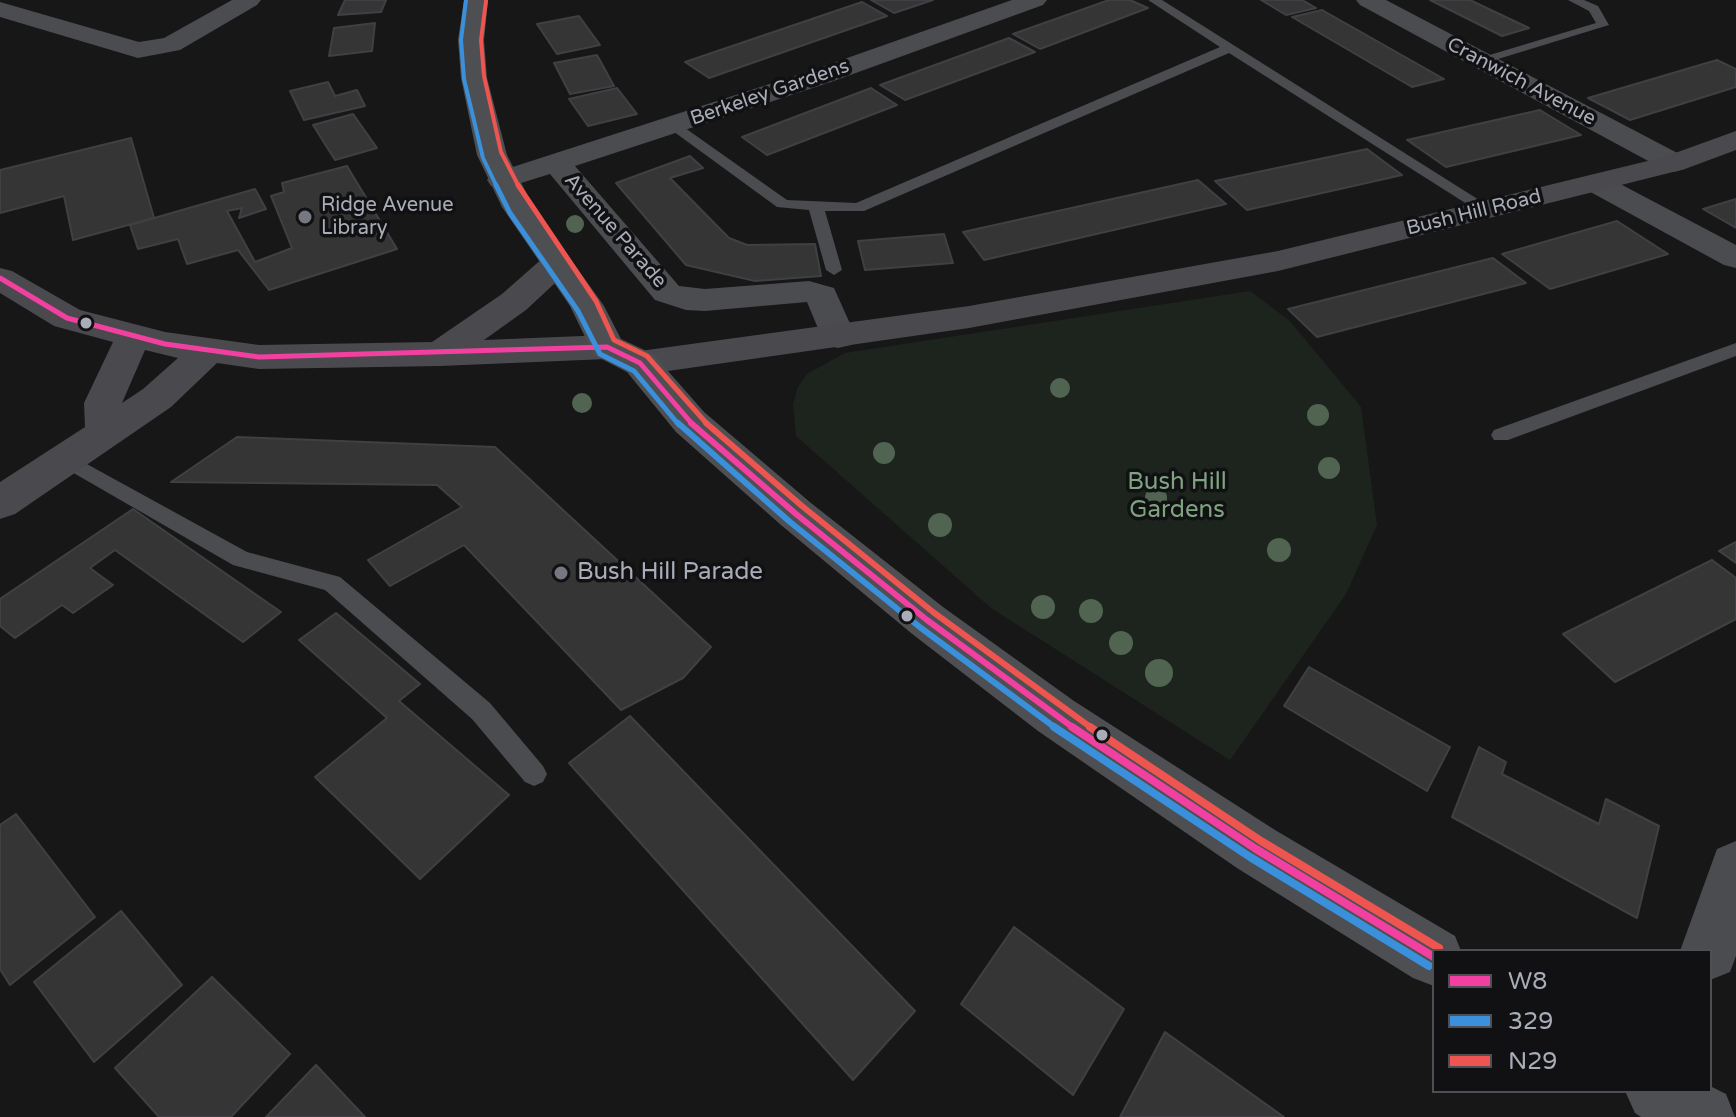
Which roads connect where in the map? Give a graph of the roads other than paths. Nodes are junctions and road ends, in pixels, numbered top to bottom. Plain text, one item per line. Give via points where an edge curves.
1 (249, 0) edge
2 (476, 0) edge
3 (1035, 0) edge
4 (1154, 0) edge
5 (1368, 0) edge
6 (1574, 0) edge
7 (0, 9) edge
8 (1230, 48) junction
9 (1480, 60) junction
10 (673, 126) junction
11 (1736, 140) edge
12 (556, 163) junction
13 (1674, 163) junction
14 (502, 180) junction
15 (1596, 183) junction
16 (816, 206) junction
17 (1487, 210) junction
18 (1736, 258) edge
19 (556, 264) junction
20 (834, 270) dead end
21 (0, 278) edge
22 (133, 337) junction
23 (838, 337) junction
24 (1736, 349) edge
25 (208, 351) junction
26 (440, 354) junction
27 (623, 355) junction
28 (105, 433) junction
29 (1501, 435) dead end
30 (65, 459) junction
31 (0, 503) edge
32 (534, 774) dead end
33 (1736, 868) edge
34 (1710, 949) edge
35 (1432, 956) edge

1 - 7 street via 171,45 138,50
2 - 14 main road via 474,78
3 - 10 street, Berkeley Gardens
4 - 8 lane
5 - 9 street, Cranwich Avenue
6 - 9 lane via 1594,9 1603,25
8 - 16 lane via 858,208
8 - 17 lane
9 - 13 street, Cranwich Avenue
10 - 12 street, Berkeley Gardens
10 - 16 lane via 783,204
11 - 13 street, Bush Hill Road
12 - 14 street, Berkeley Gardens
12 - 23 street, Avenue Parade via 667,293 705,300 809,291 822,295
13 - 15 street, Bush Hill Road
14 - 19 main road
15 - 17 street, Bush Hill Road
15 - 18 street
16 - 20 lane
17 - 23 street, Bush Hill Road via 1278,261
19 - 26 street via 514,302
19 - 27 main road
21 - 22 street, Bush Hill Road via 67,318
22 - 25 street, Bush Hill Road
22 - 28 street via 103,403
23 - 27 street, Bush Hill Road
24 - 29 lane
25 - 26 street, Bush Hill Road via 259,357
25 - 28 street via 173,386
26 - 27 street, Bush Hill Road
27 - 35 main road via 796,514 1056,716 1256,849
28 - 30 street
30 - 31 street
30 - 32 lane via 241,559 332,583 481,711
33 - 34 street

